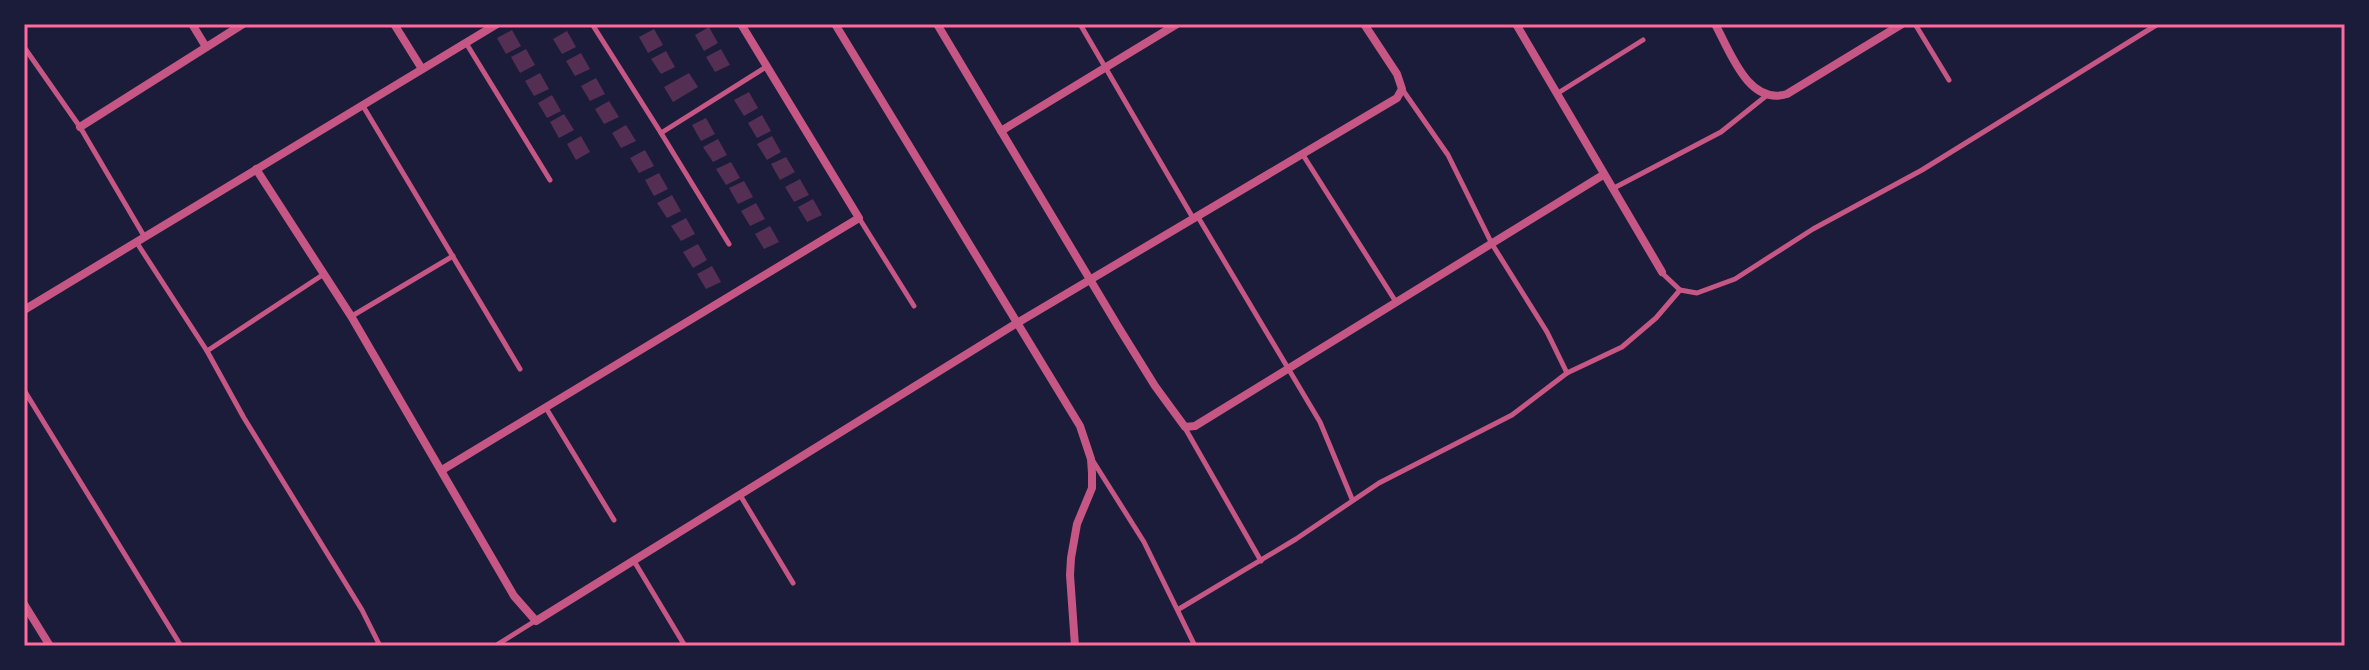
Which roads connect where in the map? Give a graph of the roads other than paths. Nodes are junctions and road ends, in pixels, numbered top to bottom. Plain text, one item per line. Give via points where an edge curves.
1 (192, 24) edge
2 (243, 24) edge
3 (394, 24) edge
4 (497, 24) edge
5 (592, 24) edge
6 (741, 24) edge
7 (835, 24) edge
8 (937, 24) edge
9 (1080, 24) edge
10 (1177, 24) edge
11 (1364, 24) edge
12 (1516, 24) edge
13 (1715, 24) edge
14 (1902, 24) edge
15 (1915, 24) edge
16 (2158, 24) edge
17 (1643, 40) dead end
18 (466, 43) junction
19 (24, 47) edge
20 (206, 47) junction
21 (1107, 66) junction
22 (766, 67) junction
23 (422, 69) junction
24 (1949, 80) dead end
25 (1402, 89) junction
26 (1558, 93) junction
27 (1766, 96) junction
28 (362, 105) junction
29 (80, 127) junction
30 (1001, 131) junction
31 (661, 133) junction
32 (1303, 154) junction
33 (256, 169) junction
34 (1603, 175) junction
35 (550, 180) dead end
36 (1612, 189) junction
37 (859, 218) junction
38 (1196, 218) junction
39 (140, 240) junction
40 (729, 244) dead end
41 (1492, 244) junction
42 (453, 256) junction
43 (1662, 272) joint
44 (324, 274) junction
45 (1091, 281) junction
46 (1680, 290) junction
47 (1397, 303) junction
48 (914, 306) dead end
49 (24, 310) edge
50 (351, 316) junction
51 (1017, 323) junction
52 (207, 351) junction
53 (520, 369) dead end
54 (1289, 369) junction
55 (1567, 373) junction
56 (24, 390) edge
57 (546, 408) junction
58 (1185, 427) junction
59 (1091, 459) junction
60 (442, 470) junction
61 (740, 495) junction
62 (1352, 499) junction
63 (614, 520) dead end
64 (634, 561) junction
65 (1261, 561) junction
66 (793, 583) dead end
67 (24, 604) edge
68 (1179, 609) junction
69 (536, 621) junction
70 (50, 646) edge
71 (181, 646) edge
72 (380, 646) edge
73 (495, 646) edge
74 (685, 646) edge
75 (1075, 646) edge
76 (1195, 646) edge

1 - 20 street
2 - 20 street
3 - 23 street
4 - 18 street
5 - 31 lane
6 - 22 street
7 - 51 street
8 - 30 street
9 - 21 lane
10 - 21 street
11 - 25 street
12 - 26 street
13 - 27 street via 1746,77
14 - 27 street via 1787,94
15 - 24 lane
16 - 46 lane via 1735,279 1707,292
17 - 26 lane
18 - 23 street
18 - 35 lane
19 - 29 lane
20 - 29 street
21 - 30 street
21 - 38 lane via 1153,153
22 - 31 lane
22 - 37 street
23 - 28 street
25 - 32 street via 1397,98
25 - 41 lane via 1448,155
26 - 34 street
27 - 36 lane via 1721,132
28 - 33 street
28 - 42 lane
29 - 39 lane
30 - 45 street
31 - 40 lane
32 - 38 street
32 - 47 lane
33 - 39 street
33 - 44 street
34 - 36 street
34 - 41 street
36 - 43 street
37 - 48 lane
37 - 57 street
38 - 45 street
38 - 54 lane
39 - 49 street
39 - 52 lane
41 - 47 street
41 - 55 lane
42 - 50 lane
42 - 53 lane
43 - 46 lane
44 - 50 street
44 - 52 lane
45 - 51 street
45 - 58 street
46 - 55 lane via 1635,338
47 - 54 street
50 - 60 street
51 - 59 street via 1080,426
51 - 61 street
52 - 72 lane
54 - 58 street
54 - 62 lane via 1330,442
55 - 62 lane via 1512,415
56 - 71 lane
57 - 60 street
57 - 63 lane
58 - 65 lane
59 - 68 lane
59 - 75 street via 1092,488 1077,524 1071,558
60 - 69 street via 514,596
61 - 64 street
61 - 66 lane
62 - 65 lane
64 - 69 street
64 - 74 lane
65 - 68 lane
67 - 70 street
68 - 76 lane
69 - 73 lane

